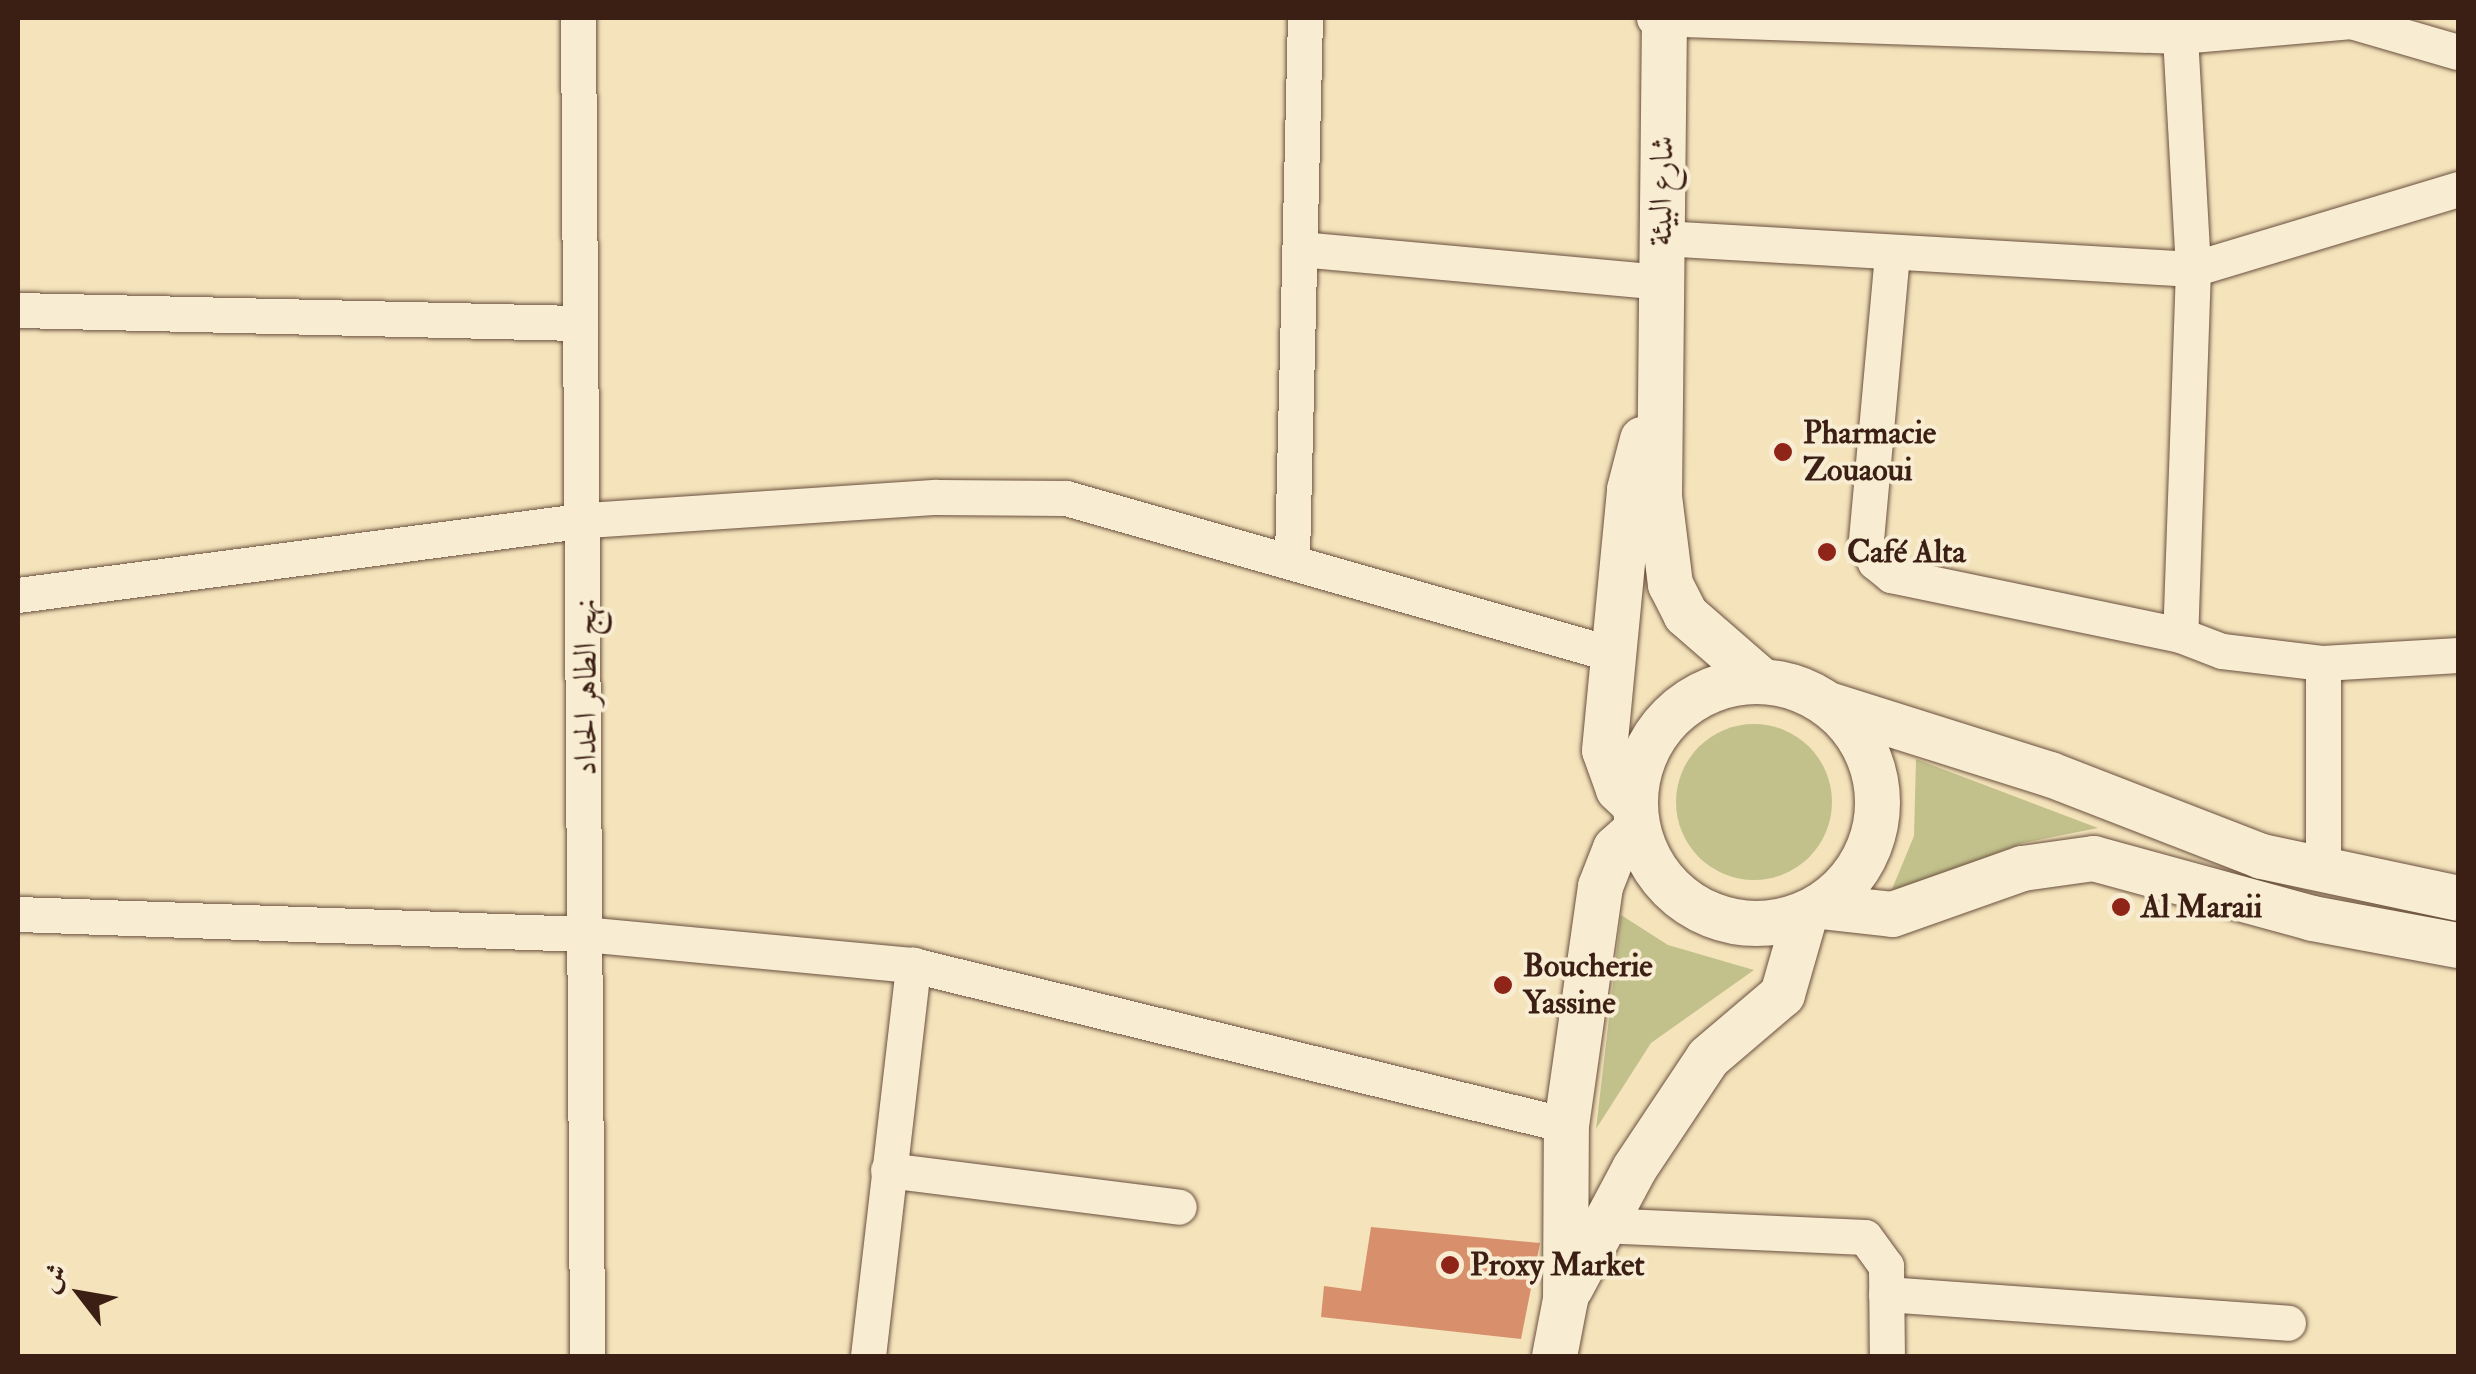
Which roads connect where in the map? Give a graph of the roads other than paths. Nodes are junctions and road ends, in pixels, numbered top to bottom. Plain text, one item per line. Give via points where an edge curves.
1 (578, 18) edge
2 (1305, 18) edge
3 (1654, 18) edge
4 (1664, 18) edge
5 (2180, 27) edge
6 (2458, 52) edge
7 (2458, 189) edge
8 (1662, 238) junction
9 (1300, 249) junction
10 (1892, 254) junction
11 (2192, 269) junction
12 (1660, 282) junction
13 (18, 310) edge
14 (578, 323) junction
15 (1662, 365) junction
16 (588, 520) junction
17 (1292, 558) junction
18 (18, 596) edge
19 (2180, 635) junction
20 (1612, 654) junction
21 (2458, 654) edge
22 (2324, 663) junction
23 (1761, 680) junction
24 (1829, 704) junction
25 (1635, 816) junction
26 (2323, 872) junction
27 (2458, 898) edge
28 (1813, 910) junction
29 (18, 914) edge
30 (584, 934) junction
31 (2458, 945) edge
32 (912, 965) junction
33 (1566, 1124) junction
34 (888, 1170) junction
35 (1179, 1207) dead end
36 (1601, 1225) junction
37 (1886, 1294) junction
38 (1565, 1299) junction
39 (2288, 1323) dead end
40 (588, 1356) edge
41 (868, 1356) edge
42 (1554, 1356) edge
43 (1887, 1356) edge

1 - 14 street, نهج الطاهر الحداد
2 - 9 street
3 - 4 street
4 - 5 street
4 - 8 street, شارع البيئة
5 - 6 street via 2351,21
5 - 11 street
7 - 11 street
8 - 10 street
8 - 12 street, شارع البيئة
9 - 12 street
9 - 17 street
10 - 11 street
10 - 19 street via 1866,542 1875,562 1891,574
11 - 19 street
12 - 15 street, شارع البيئة
13 - 14 street
14 - 16 street, نهج الطاهر الحداد
15 - 20 street via 1629,488
15 - 23 street via 1659,496 1670,584 1685,614
16 - 17 street via 936,497 1066,498
16 - 18 street
16 - 30 street, نهج الطاهر الحداد
17 - 20 street
19 - 22 street via 2222,651
20 - 25 street via 1604,750
21 - 22 street
22 - 26 street
23 - 24 street
23 - 25 street via 1715,688 1675,711 1652,738
24 - 26 street
24 - 28 street via 1856,733 1873,769 1877,808 1870,846 1850,880
25 - 28 street via 1664,883 1687,904 1745,924
25 - 33 street via 1600,886
26 - 27 street
28 - 31 street via 1892,914 2022,868 2094,858 2312,918
28 - 36 street via 1782,994 1708,1057
29 - 30 street
30 - 32 street
30 - 40 street, نهج الطاهر الحداد
32 - 33 street
32 - 34 street
33 - 38 street
34 - 35 street
34 - 41 street
36 - 37 street via 1865,1237 1886,1266
36 - 38 street
37 - 39 street
37 - 43 street
38 - 42 street

